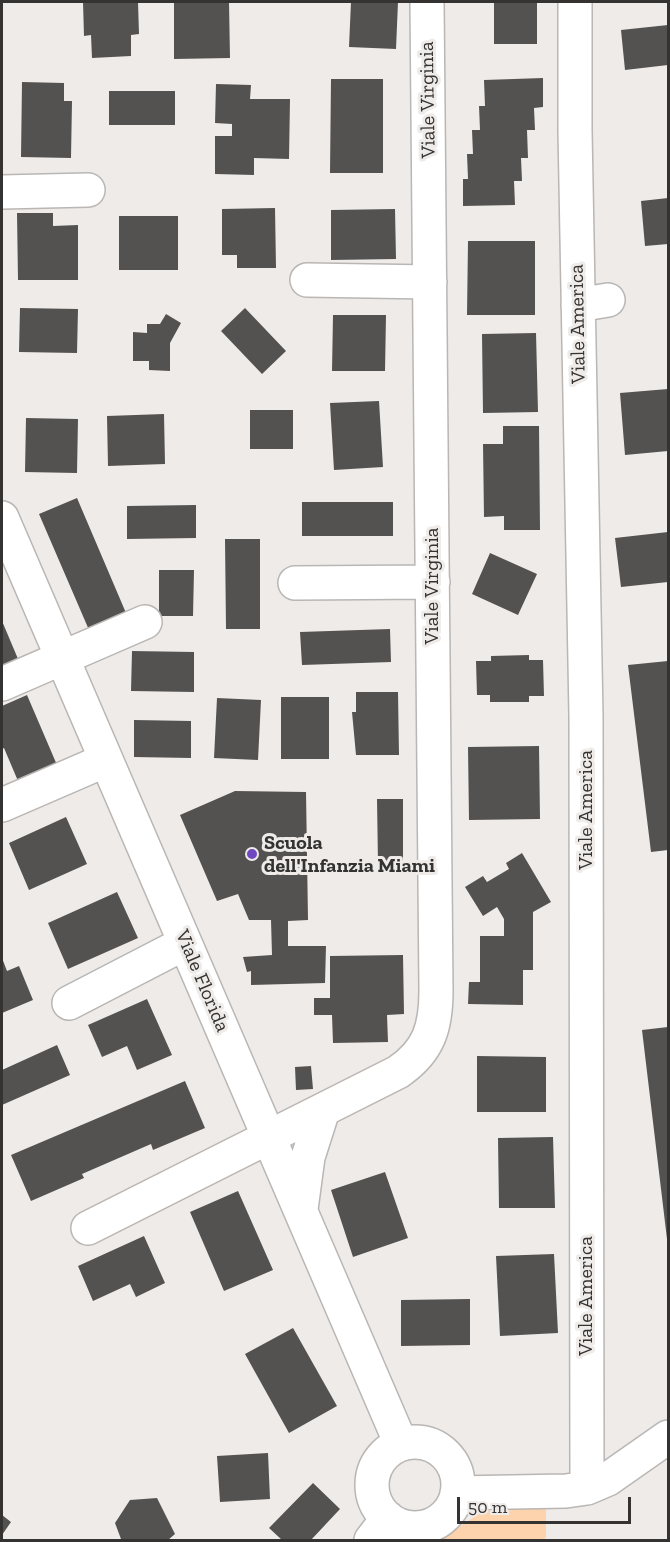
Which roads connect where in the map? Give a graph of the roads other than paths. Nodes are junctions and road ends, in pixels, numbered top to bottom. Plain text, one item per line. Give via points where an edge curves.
1 (427, 2) edge
2 (575, 2) edge
3 (88, 190) dead end
4 (2, 192) edge
5 (307, 280) dead end
6 (430, 282) junction
7 (2, 518) edge
8 (12, 570) edge
9 (433, 582) junction
10 (295, 583) dead end
11 (146, 622) dead end
12 (62, 657) junction
13 (2, 684) edge
14 (106, 760) junction
15 (2, 805) edge
16 (186, 943) junction
17 (69, 1003) dead end
18 (246, 1082) junction
19 (323, 1110) junction
20 (269, 1135) junction
21 (300, 1209) junction
22 (88, 1228) dead end
23 (669, 1437) edge
24 (401, 1444) junction
25 (587, 1488) junction
26 (457, 1493) junction
27 (379, 1529) edge

1 - 6 street, Viale Virginia
2 - 25 street, Viale America via 593,303 586,716
3 - 4 street
5 - 6 street
6 - 9 street, Viale Virginia
7 - 8 street, Viale Florida
8 - 12 street, Viale Florida
9 - 10 street
9 - 19 street, Viale Virginia via 436,991 432,1033 422,1052 407,1066
11 - 12 street
12 - 13 street
12 - 14 street, Viale Florida
14 - 15 street
14 - 16 street, Viale Florida
16 - 17 street
16 - 18 street, Viale Florida
18 - 19 street via 290,1104
18 - 20 street, Viale Florida
19 - 20 street, Viale Virginia
19 - 21 street via 308,1157
20 - 21 street, Viale Florida
20 - 22 street, Viale Virginia
21 - 24 street, Viale Florida
23 - 25 street via 608,1479
24 - 26 street via 416,1442 443,1452 457,1478
24 - 27 street via 380,1459 372,1484
25 - 26 street
26 - 27 street via 452,1507 429,1525

